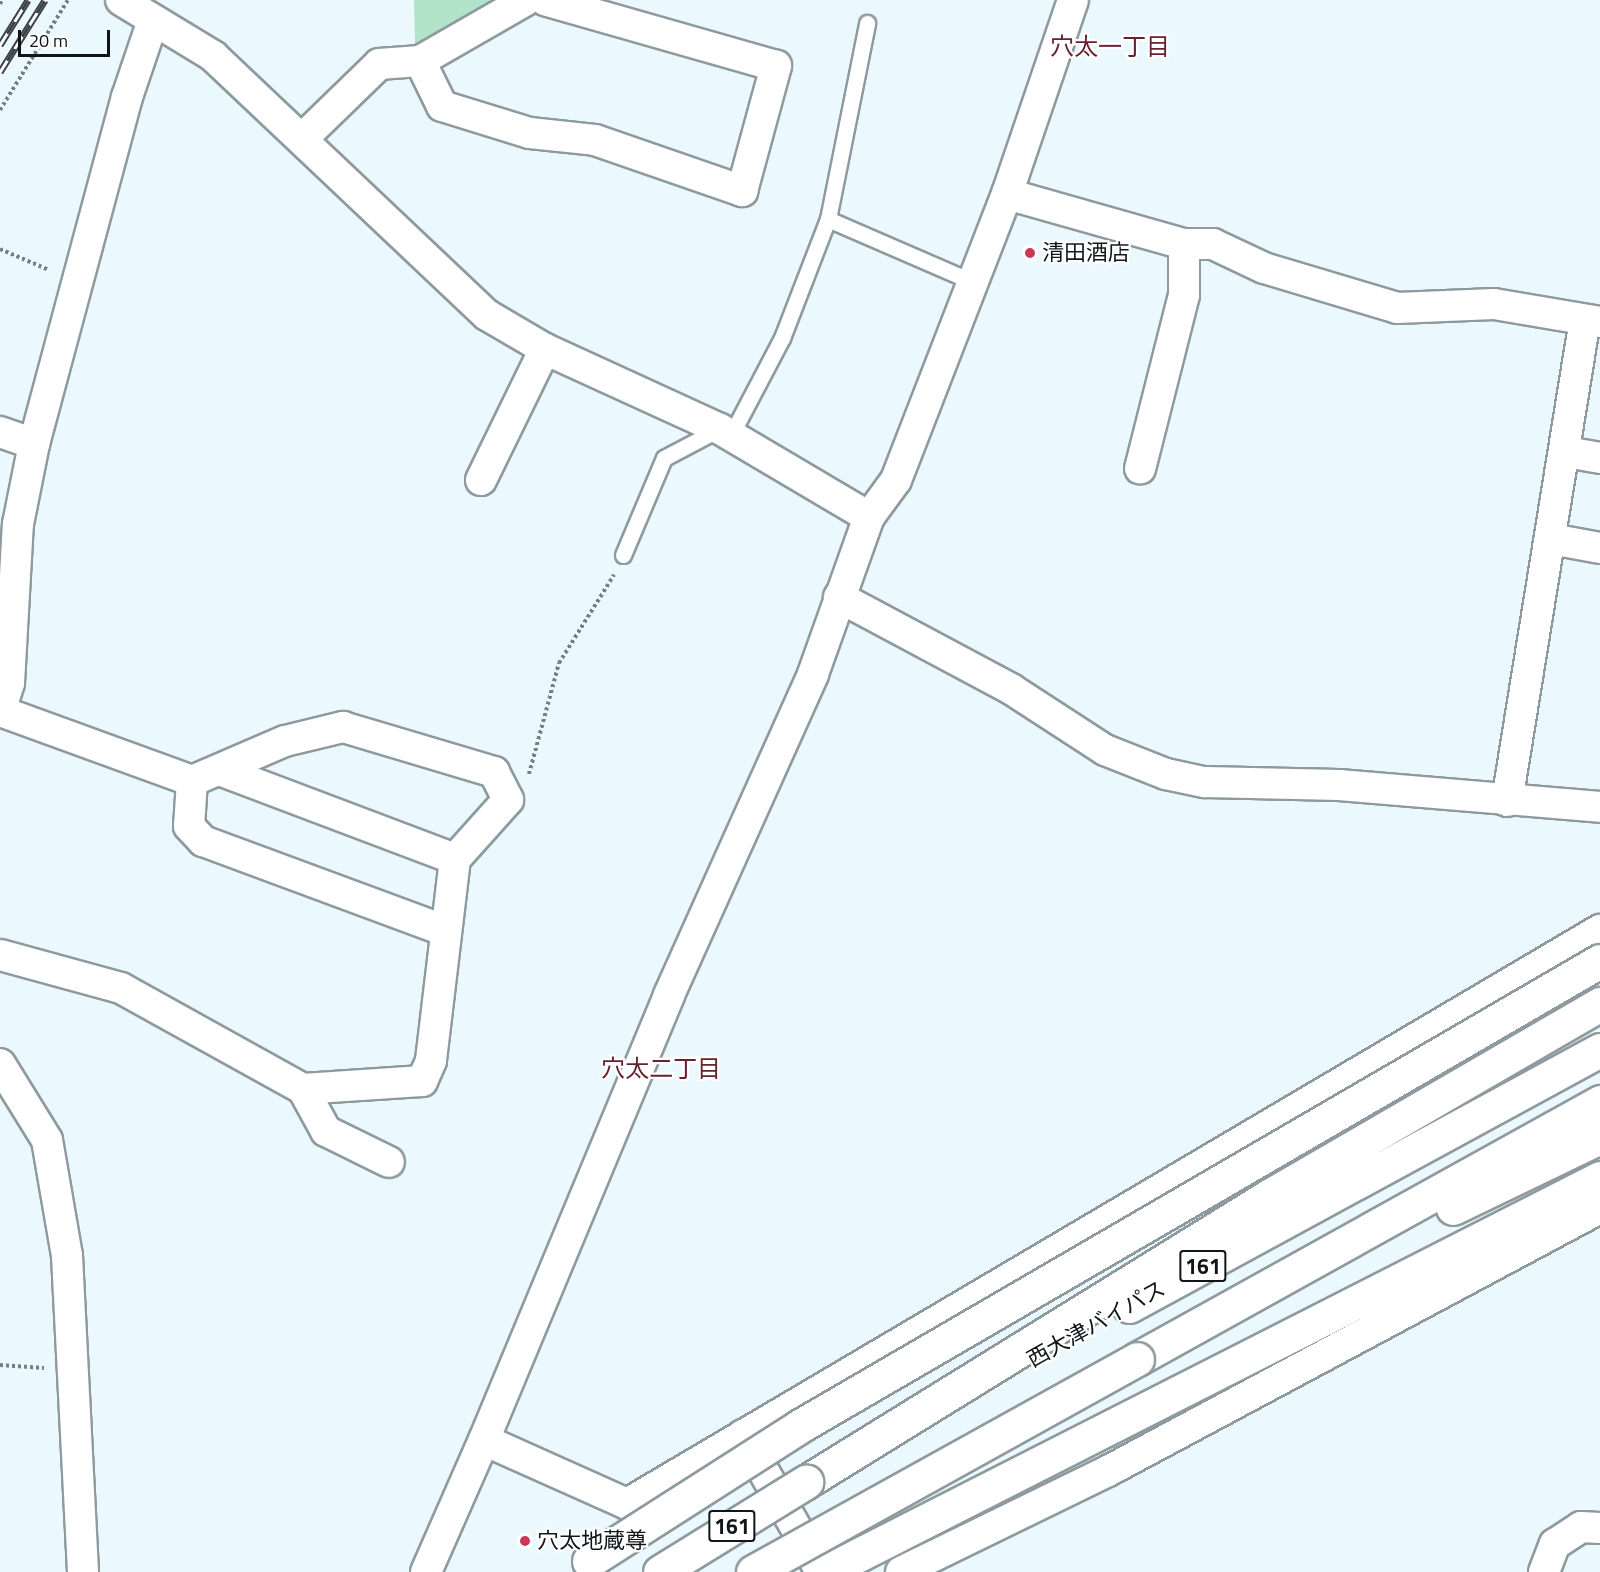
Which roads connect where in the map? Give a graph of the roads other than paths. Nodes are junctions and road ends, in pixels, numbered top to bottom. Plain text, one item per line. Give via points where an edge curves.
1 (121, 0) edge
2 (526, 0) edge
3 (545, 0) edge
4 (1073, 0) edge
5 (153, 20) junction
6 (867, 23) dead end
7 (420, 61) junction
8 (302, 139) junction
9 (1007, 194) junction
10 (828, 219) junction
11 (1184, 243) junction
12 (973, 282) junction
13 (1593, 321) edge
14 (545, 349) junction
15 (0, 432) edge
16 (726, 432) junction
17 (34, 444) junction
18 (1566, 452) junction
19 (1600, 458) edge
20 (1140, 469) dead end
21 (481, 480) dead end
22 (869, 517) junction
23 (1551, 539) junction
24 (1600, 548) edge
25 (623, 555) road end
26 (8, 581) edge
27 (838, 597) junction
28 (0, 711) edge
29 (222, 771) junction
30 (192, 781) junction
31 (1507, 801) junction
32 (1600, 807) edge
33 (455, 859) junction
34 (443, 930) junction
35 (1600, 930) edge
36 (0, 956) edge
37 (1600, 961) edge
38 (1600, 1004) edge
39 (1600, 1050) edge
40 (0, 1064) edge
41 (303, 1089) junction
42 (1600, 1102) edge
43 (1600, 1137) edge
44 (389, 1162) dead end
45 (1600, 1178) edge
46 (1600, 1208) edge
47 (1137, 1359) junction
48 (743, 1435) junction
49 (484, 1440) junction
50 (806, 1482) junction
51 (1600, 1528) edge
52 (581, 1567) edge
53 (83, 1572) edge
54 (426, 1572) edge
55 (660, 1572) edge
56 (753, 1572) edge
57 (823, 1572) edge
58 (901, 1572) edge
59 (1544, 1572) edge

1 - 5 street
2 - 7 street
3 - 7 street via 776,66 742,191 595,140 530,133 442,106
4 - 9 street
5 - 8 street via 213,56
5 - 17 street
6 - 10 lane
7 - 8 street via 379,64
8 - 14 street via 487,315
9 - 11 street
9 - 12 street
10 - 12 lane
10 - 16 lane via 782,338
11 - 13 street via 1213,244 1264,268 1397,308 1494,304
11 - 20 street via 1184,295
12 - 22 street via 896,480
13 - 18 street
14 - 16 street
14 - 21 street
15 - 17 street
16 - 22 street
16 - 25 lane via 664,458
17 - 26 street
18 - 19 street
18 - 23 street
22 - 27 street
23 - 24 street
23 - 31 street
26 - 28 street via 9,683
27 - 31 street via 1011,689 1105,750 1166,774 1205,782 1339,785
27 - 49 street via 813,674 669,995
28 - 30 street
29 - 30 street
29 - 33 street
29 - 33 street via 285,741 343,727 494,772 505,786 508,800
30 - 34 street via 189,826 203,841
31 - 32 street
33 - 34 street
34 - 41 street via 431,1061 422,1081
35 - 48 street
36 - 41 street via 121,988
37 - 52 main road, bridge via 800,1426
38 - 50 main road via 1269,1196
39 - 50 main road, 西大津バイパス / 161
40 - 53 street via 47,1140 67,1256
41 - 44 street via 326,1131
42 - 47 main road, 161
43 - 47 main road
45 - 57 main road
46 - 58 street via 1167,1440
47 - 56 main road, 161, bridge
48 - 49 street via 627,1504
48 - 57 street
49 - 54 street
50 - 55 main road, 西大津バイパス / 161, bridge
51 - 59 street via 1581,1527 1555,1544

